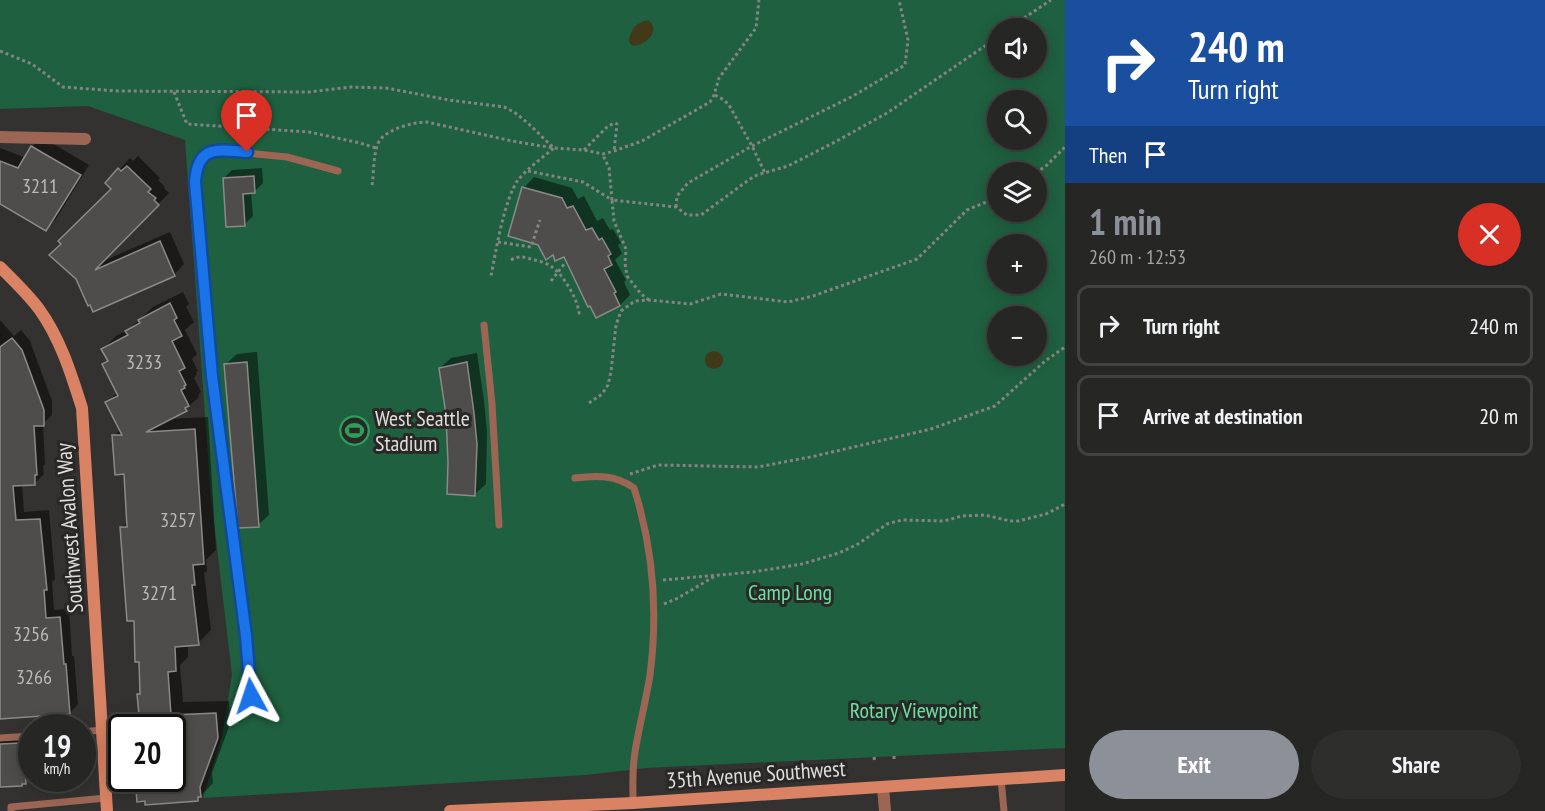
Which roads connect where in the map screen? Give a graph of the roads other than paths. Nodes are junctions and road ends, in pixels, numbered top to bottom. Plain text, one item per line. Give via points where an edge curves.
1 (0, 137) edge
2 (85, 139) dead end
3 (338, 171) dead end
4 (0, 267) edge
5 (484, 325) dead end
6 (575, 478) dead end
7 (499, 525) dead end
8 (251, 710) dead end
9 (102, 730) junction
10 (96, 731) edge
11 (18, 737) edge
12 (0, 738) edge
13 (1065, 775) edge
14 (1001, 779) junction
15 (883, 787) junction
16 (62, 802) junction
17 (107, 805) edge
18 (633, 807) edge
19 (11, 811) edge
20 (63, 811) edge
21 (450, 811) edge
22 (885, 811) edge
23 (1004, 811) edge

1 - 2 street
3 - 8 lane via 287,157 218,150 205,155 195,174 212,376 246,636
4 - 9 main road, Southwest Avalon Way via 39,309 56,336 82,408
5 - 7 lane
6 - 18 lane via 607,476 634,488 646,536 653,580 652,653 634,755
9 - 10 lane
9 - 17 main road, Southwest Avalon Way
11 - 12 lane
13 - 14 main road, 35th Avenue Southwest
14 - 15 main road, 35th Avenue Southwest
14 - 23 lane
15 - 18 main road, 35th Avenue Southwest
15 - 22 street
16 - 17 lane
16 - 19 lane via 11,807
16 - 20 lane
18 - 21 main road, 35th Avenue Southwest

